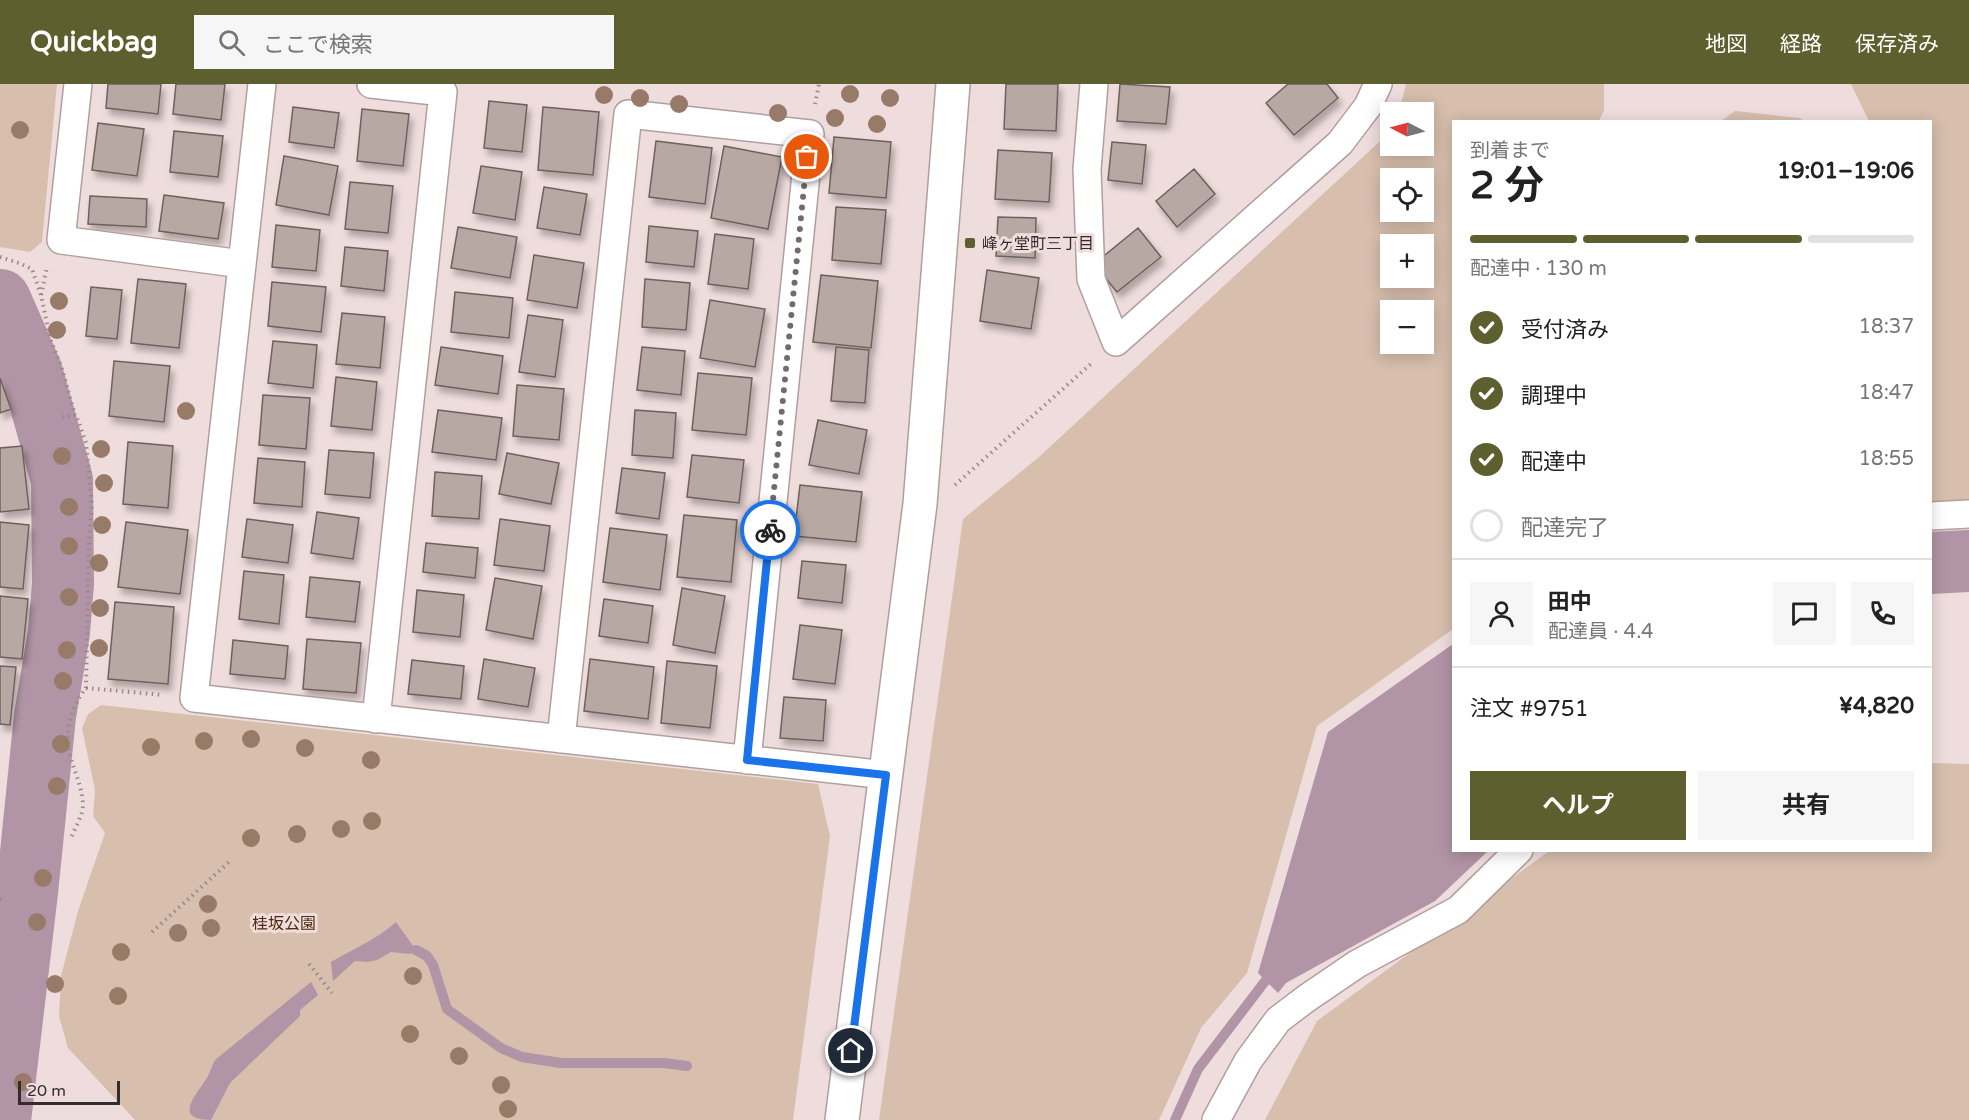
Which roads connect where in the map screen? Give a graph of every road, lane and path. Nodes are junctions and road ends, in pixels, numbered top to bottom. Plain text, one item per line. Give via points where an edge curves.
1 (78, 84) edge
2 (262, 84) edge
3 (371, 84) edge
4 (953, 84) edge
5 (1094, 84) edge
6 (1378, 84) edge
7 (0, 257) edge
8 (242, 264) junction
9 (1116, 342) junction
10 (76, 415) junction
11 (62, 417) dead end
12 (949, 490) dead end
13 (1969, 514) edge
14 (1932, 516) edge
15 (86, 688) junction
16 (194, 698) junction
17 (376, 719) junction
18 (561, 739) junction
19 (747, 760) junction
20 (886, 775) junction
21 (70, 840) dead end
22 (1517, 852) edge
23 (229, 862) dead end
24 (152, 932) dead end
25 (309, 964) dead end
26 (332, 993) dead end
27 (842, 1120) edge
28 (1216, 1120) edge

1 - 8 street via 61,240
2 - 8 street
3 - 17 street via 443,92
4 - 20 street via 920,504
5 - 9 street via 1087,169 1091,279
6 - 9 street via 1368,106 1340,143
7 - 10 path via 32,269
8 - 16 street
9 - 12 path
10 - 11 path
10 - 15 path via 87,443 92,505
13 - 14 street
15 - 16 path
15 - 21 path via 69,723 69,754 79,778 83,807
16 - 17 street
17 - 18 street
18 - 19 street
18 - 19 street via 628,114 810,134
19 - 20 street
20 - 27 street
22 - 28 street via 1458,910 1357,964 1278,1020 1248,1061
23 - 24 path
25 - 26 path

